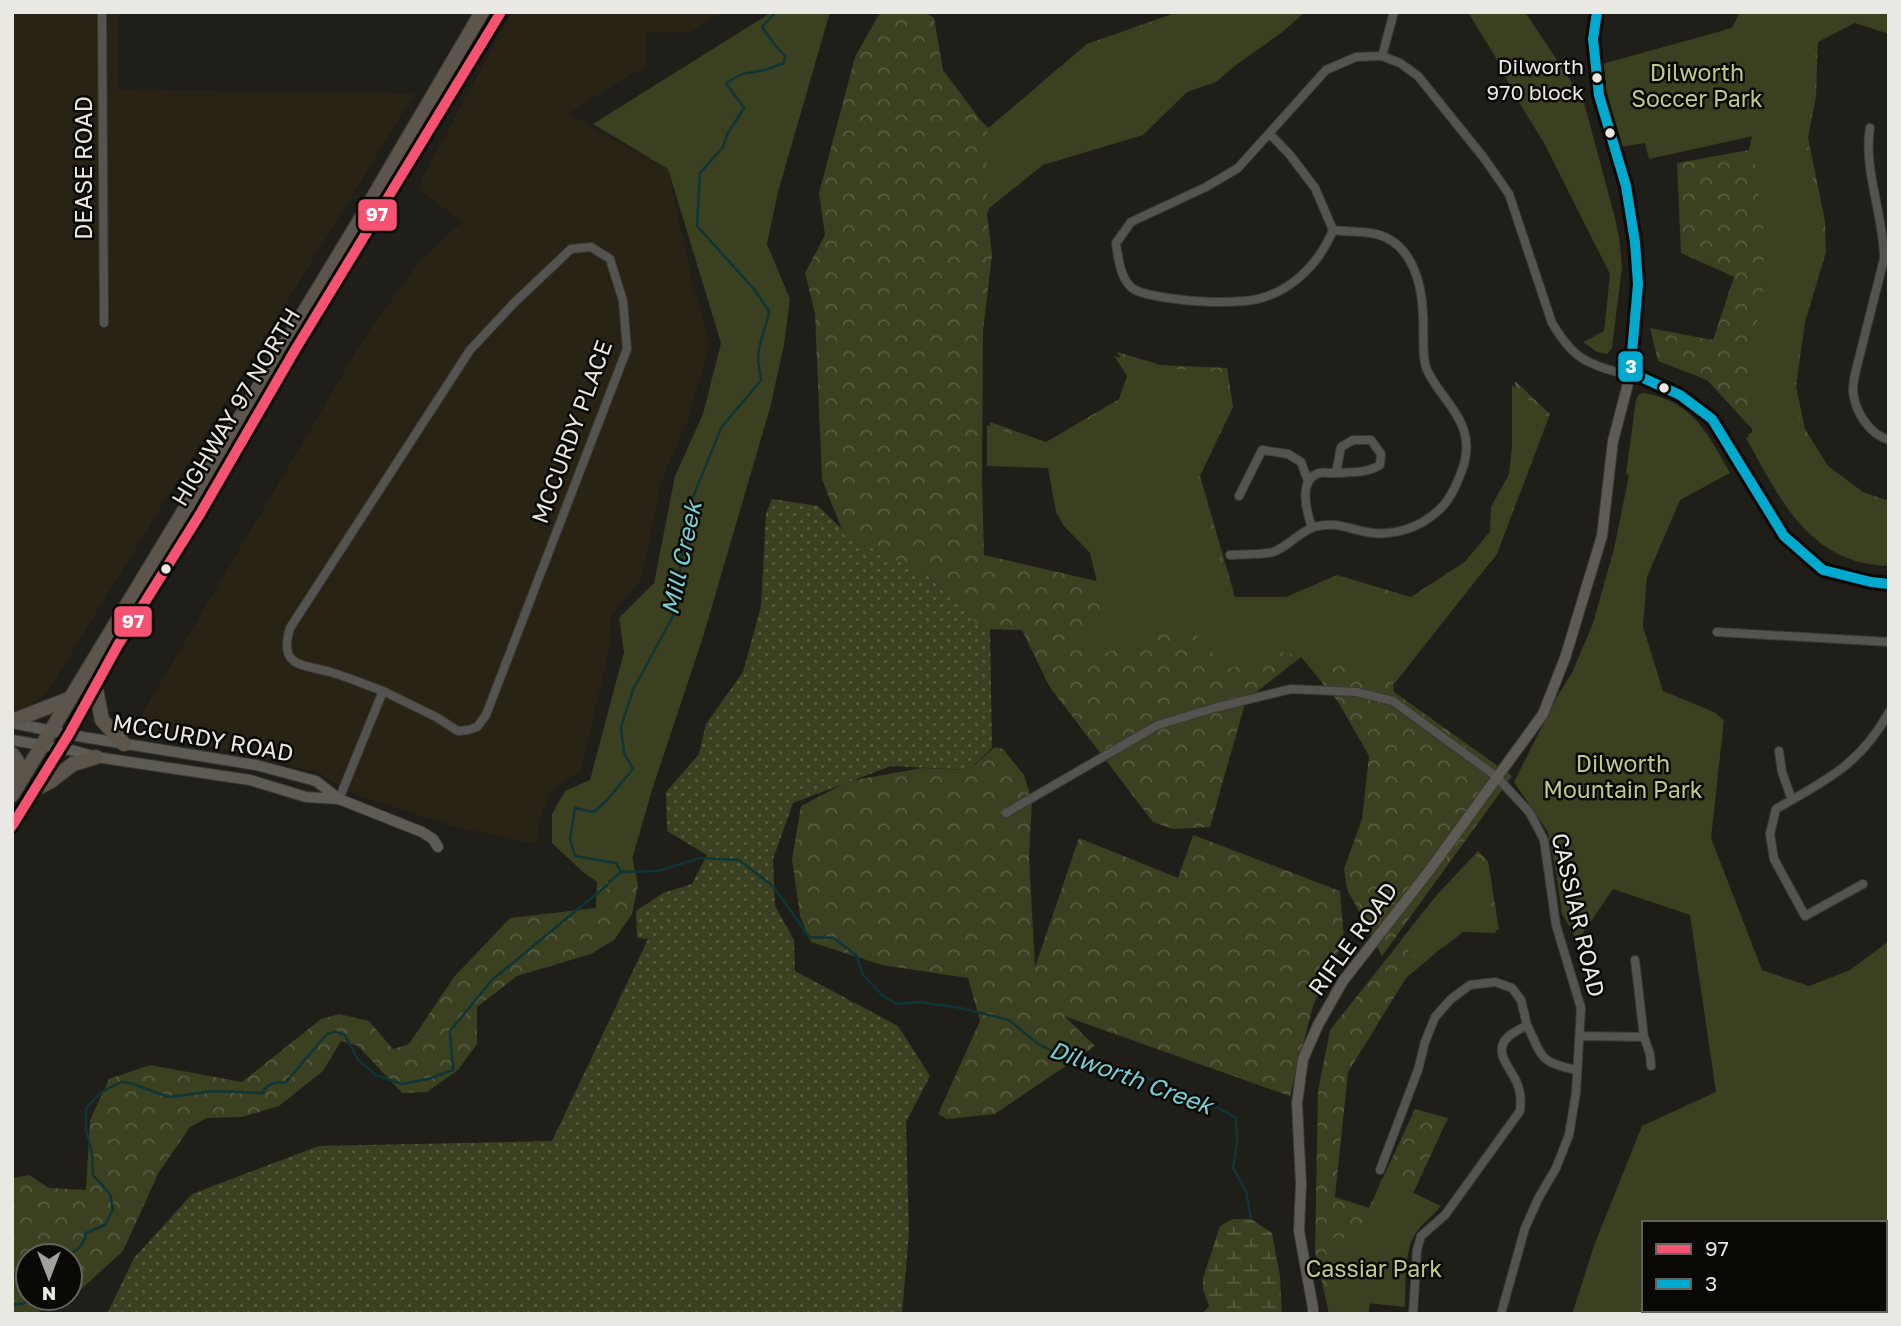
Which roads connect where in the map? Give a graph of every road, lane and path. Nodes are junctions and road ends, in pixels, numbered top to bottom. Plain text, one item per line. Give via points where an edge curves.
1 (102, 12) edge
2 (482, 12) edge
3 (501, 12) edge
4 (1394, 12) edge
5 (1597, 12) edge
6 (1382, 56) junction
7 (1870, 128) dead end
8 (1270, 134) junction
9 (1333, 230) junction
10 (104, 323) dead end
11 (1630, 376) junction
12 (1889, 440) edge
13 (1336, 473) junction
14 (1308, 481) junction
15 (1239, 496) dead end
16 (1312, 528) junction
17 (1230, 555) dead end
18 (1889, 584) edge
19 (1717, 632) dead end
20 (1889, 642) edge
21 (95, 684) junction
22 (383, 691) junction
23 (70, 699) junction
24 (1889, 712) edge
25 (12, 722) edge
26 (50, 730) junction
27 (69, 734) junction
28 (12, 740) edge
29 (124, 744) junction
30 (43, 745) junction
31 (59, 748) junction
32 (1779, 751) dead end
33 (12, 754) edge
34 (96, 757) junction
35 (1497, 776) junction
36 (34, 790) junction
37 (15, 791) edge
38 (339, 799) junction
39 (1791, 800) junction
40 (1006, 813) dead end
41 (12, 826) edge
42 (438, 847) dead end
43 (1863, 884) dead end
44 (1635, 960) dead end
45 (1527, 1025) junction
46 (1580, 1036) junction
47 (1644, 1037) junction
48 (1651, 1066) dead end
49 (1577, 1070) junction
50 (1380, 1170) dead end
51 (1313, 1314) edge
52 (1413, 1314) edge
53 (1501, 1314) edge

1 - 10 street, DEASE ROAD
2 - 23 highway, HIGHWAY 97 NORTH
3 - 21 highway, HIGHWAY 97 NORTH
4 - 6 street
5 - 11 street, RIFLE ROAD via 1593,39 1599,95 1626,186 1635,242 1638,284
6 - 8 street via 1356,57 1326,70
6 - 11 street via 1418,76 1509,194 1552,323 1563,342 1577,357
7 - 12 street via 1867,146 1884,259 1853,390 1865,423
8 - 9 street via 1315,188
8 - 9 street via 1238,168 1131,222 1116,243 1119,268 1132,288 1163,298 1209,302 1247,301 1272,294 1308,269
9 - 16 street via 1377,234 1408,257 1423,299 1425,365 1465,428 1468,443 1454,490 1441,509 1418,526 1397,533 1368,533 1336,524
11 - 18 street via 1680,395 1712,419 1784,536 1824,570
11 - 35 street, RIFLE ROAD via 1612,441 1602,537 1565,658 1543,714
13 - 13 street via 1369,472 1380,465 1381,454 1371,440 1353,440 1341,447
13 - 14 street via 1318,473
14 - 15 street via 1301,462 1288,454 1262,450
14 - 16 street via 1306,511
16 - 17 street via 1273,552
19 - 20 street
21 - 27 highway, HIGHWAY 97 NORTH
21 - 29 highway via 102,720
22 - 22 street, MCCURDY PLACE via 458,731 477,727 486,715 627,348 623,301 610,259 591,247 571,249 470,350 290,628 287,646 296,663
22 - 38 street
23 - 25 highway
23 - 26 highway, HIGHWAY 97 NORTH
24 - 39 street via 1853,761
25 - 26 street, MCCURDY ROAD
26 - 27 street, MCCURDY ROAD
26 - 30 highway, HIGHWAY 97 NORTH
27 - 29 street, MCCURDY ROAD
27 - 31 highway, HIGHWAY 97 NORTH
28 - 30 street, MCCURDY ROAD
29 - 38 street, MCCURDY ROAD via 256,765 316,781
30 - 31 street, MCCURDY ROAD
30 - 37 highway, HIGHWAY 97 NORTH
31 - 34 street, MCCURDY ROAD
31 - 36 highway, HIGHWAY 97 NORTH
32 - 39 street
33 - 37 highway via 17,761
34 - 36 highway via 73,764
34 - 38 street, MCCURDY ROAD via 250,780 306,797
35 - 40 street, CASSIAR ROAD via 1393,701 1357,692 1291,689 1158,725
35 - 46 street, CASSIAR ROAD via 1530,813 1544,840 1556,925 1581,1008
35 - 51 street, RIFLE ROAD via 1343,981 1303,1059 1297,1103 1299,1231
36 - 41 highway, HIGHWAY 97 NORTH
38 - 42 street, MCCURDY ROAD via 422,832
39 - 43 street via 1776,808 1770,835 1774,859 1805,916
44 - 47 street
45 - 49 street via 1543,1058
45 - 50 street via 1521,1000 1512,988 1495,982 1470,985 1451,999 1435,1017
45 - 52 street via 1502,1046 1522,1098 1520,1111 1446,1215 1421,1236
46 - 47 street
46 - 49 street, CASSIAR ROAD
47 - 48 street
49 - 53 street, CASSIAR ROAD via 1569,1135 1525,1228

